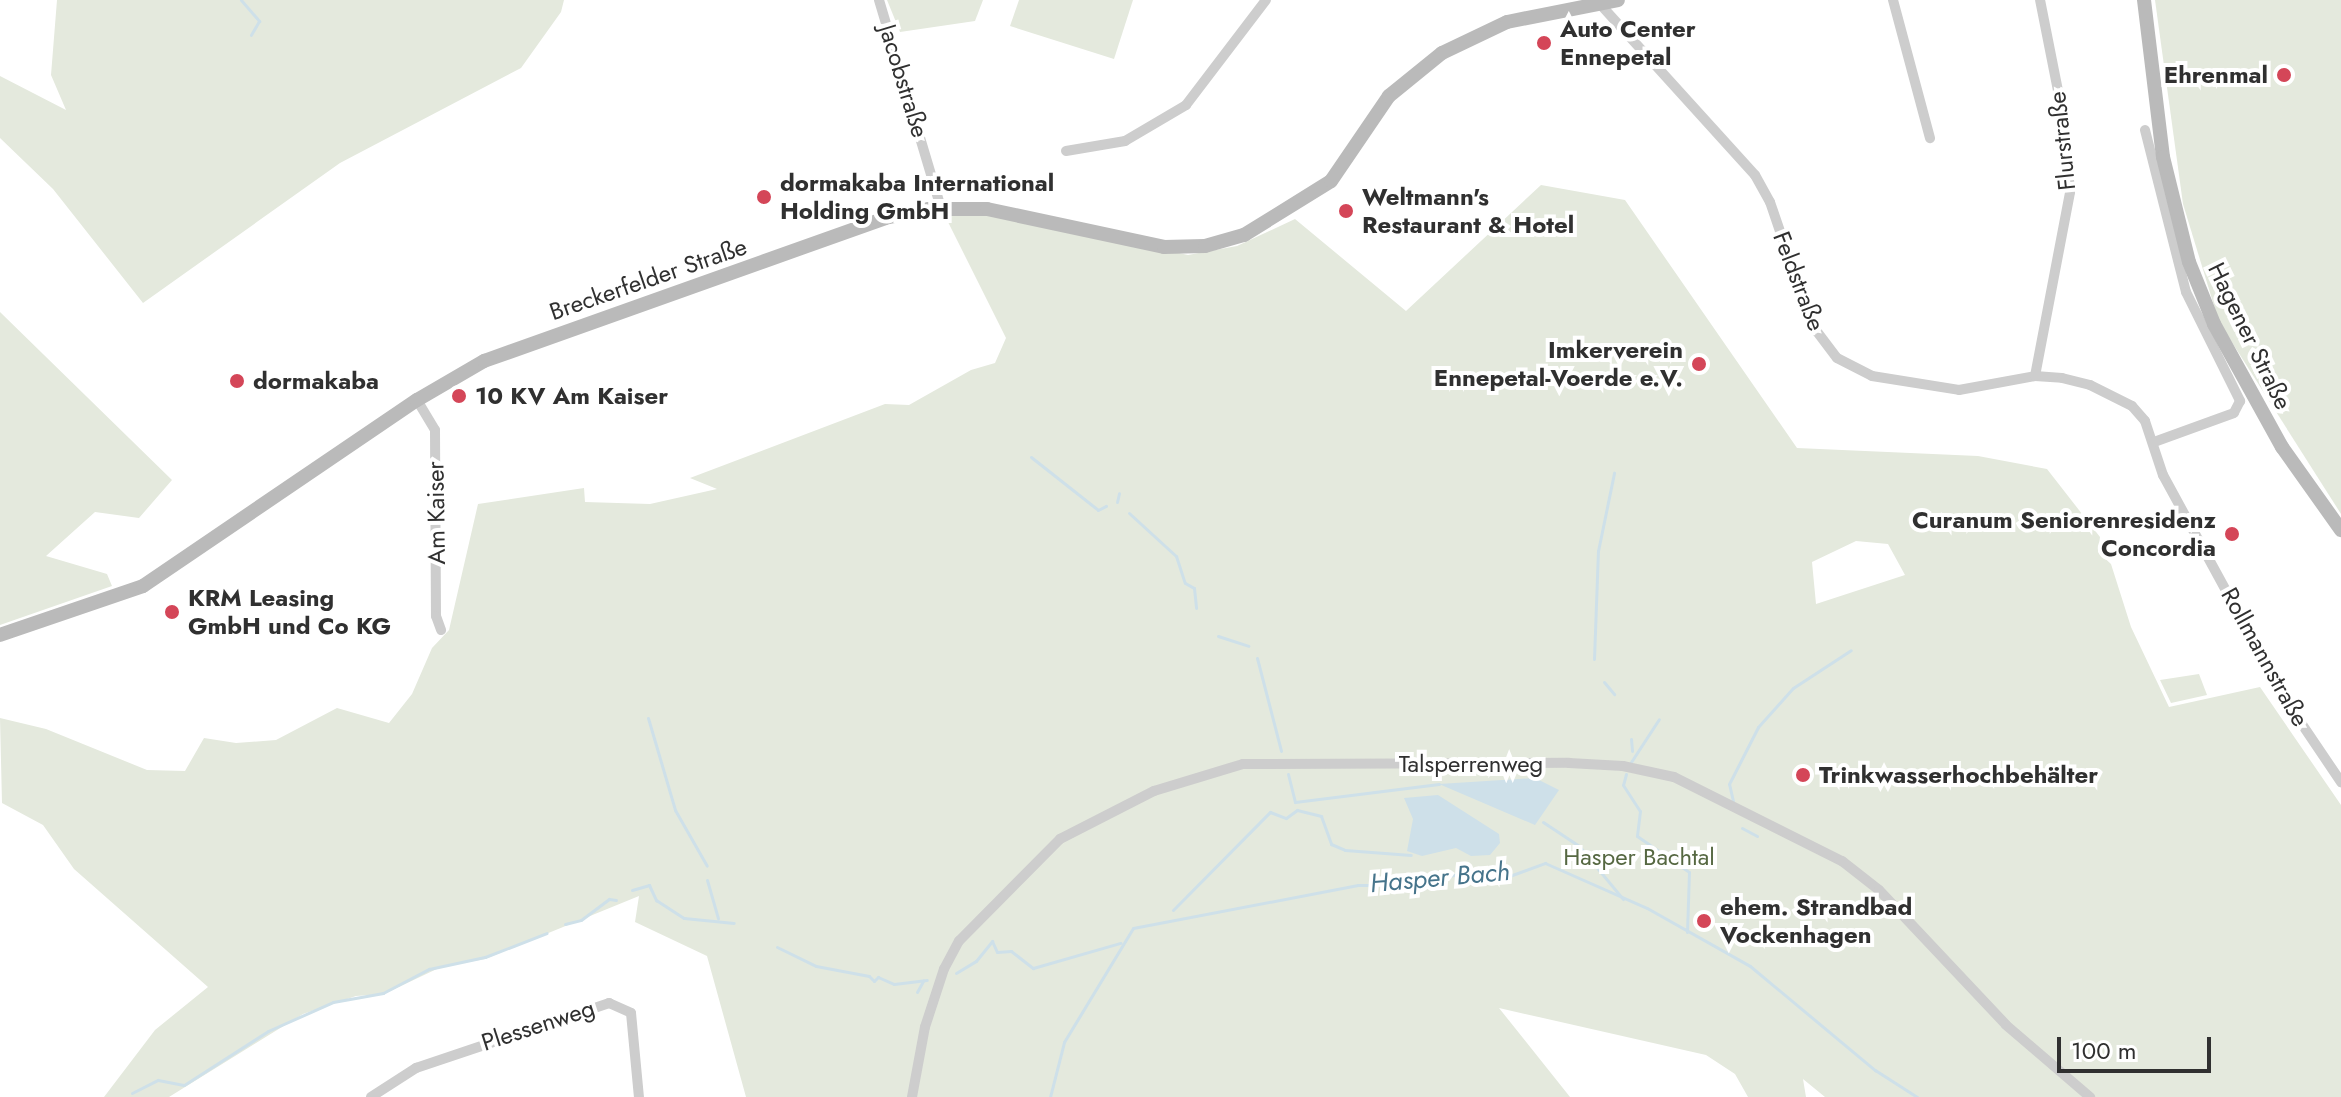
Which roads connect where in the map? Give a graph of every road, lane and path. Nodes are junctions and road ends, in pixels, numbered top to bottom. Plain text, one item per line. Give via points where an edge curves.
1 (879, 0) edge
2 (1266, 0) edge
3 (1618, 0) edge
4 (1893, 0) edge
5 (2040, 0) edge
6 (2144, 0) edge
7 (1599, 3) junction
8 (1566, 4) edge
9 (2145, 130) dead end
10 (1930, 138) dead end
11 (1066, 151) dead end
12 (941, 208) junction
13 (2035, 376) junction
14 (417, 400) junction
15 (2154, 442) junction
16 (2341, 530) edge
17 (441, 630) dead end
18 (0, 635) edge
19 (2341, 782) edge
20 (371, 1097) edge
21 (639, 1097) edge
22 (912, 1097) edge
23 (2090, 1097) edge

1 - 12 street, Jacobstraße
2 - 11 street via 1186,105 1125,141
3 - 7 main road, Breckerfelder Straße
4 - 10 street
5 - 13 street, Flurstraße via 2064,121 2070,192
6 - 16 main road, Hagener Straße via 2163,157 2189,262 2214,324 2282,447
7 - 8 main road, Breckerfelder Straße
7 - 13 street, Feldstraße via 1755,175 1770,202 1812,325 1837,358 1872,376 1959,390
8 - 12 main road, Breckerfelder Straße via 1479,32 1419,68 1389,96 1331,181 1284,214 1232,239 1188,248 1142,245 987,209
9 - 15 street via 2186,292 2240,401 2234,413
12 - 14 main road, Breckerfelder Straße via 885,218 517,347
13 - 15 street, Feldstraße via 2079,381 2122,399 2145,421
14 - 17 street, Am Kaiser via 435,430 436,616
14 - 18 main road, Breckerfelder Straße via 143,586
15 - 19 street, Rollmannstraße via 2163,475 2287,702
20 - 21 street, Plessenweg via 429,1062 609,1003 631,1013
22 - 23 street, Talsperrenweg via 925,1027 959,941 1060,839 1087,825 1154,791 1243,764 1569,763 1623,766 1674,777 1842,861 1879,890 2006,1025

